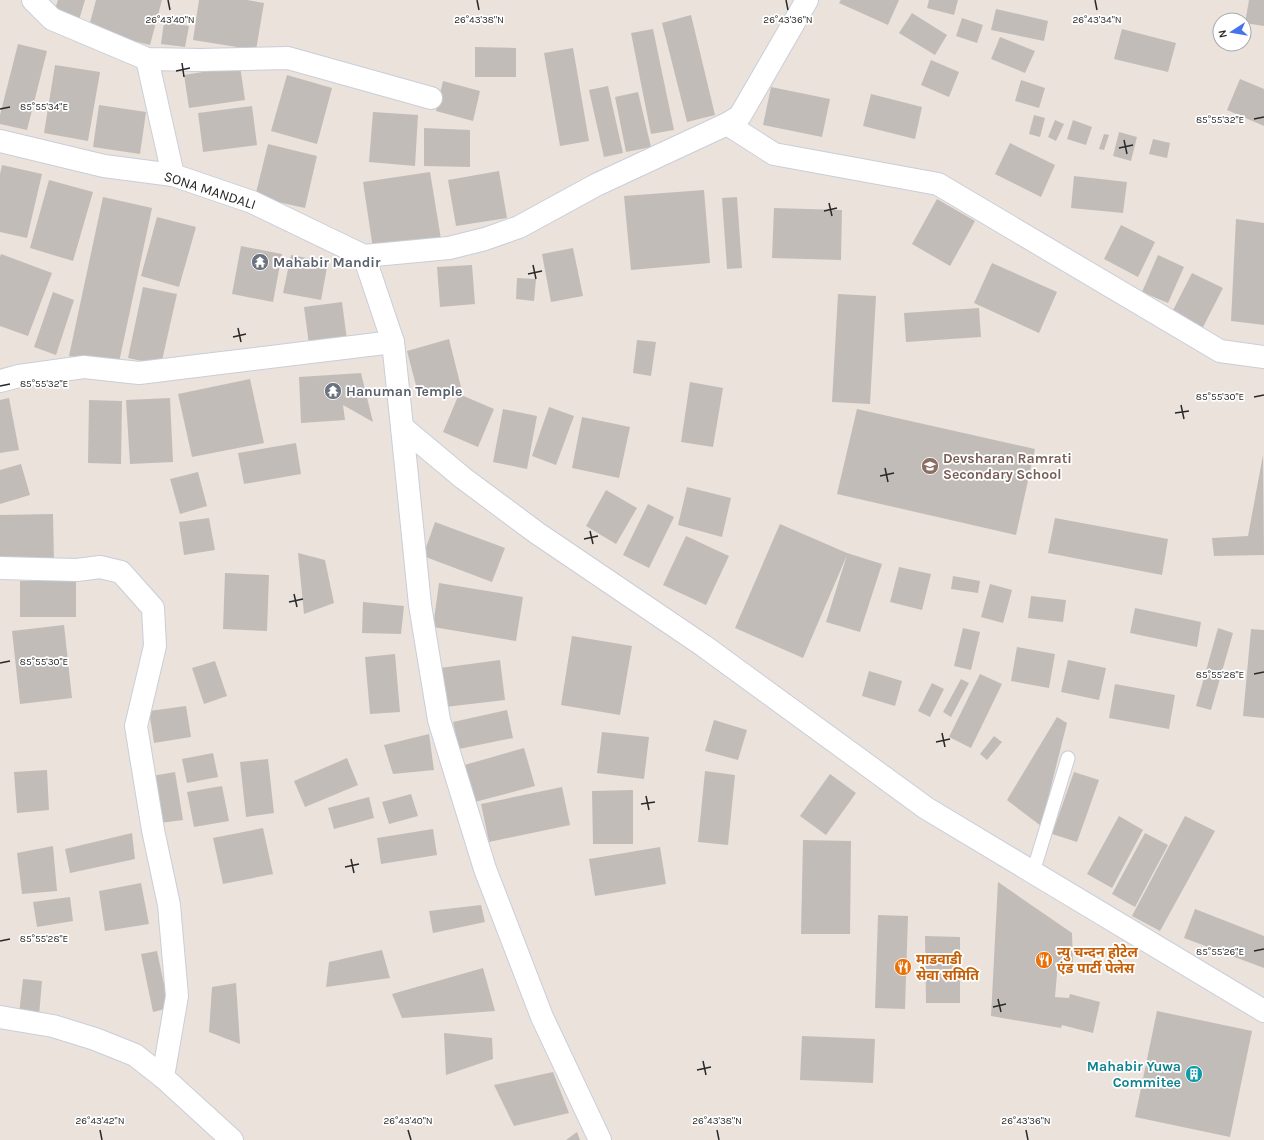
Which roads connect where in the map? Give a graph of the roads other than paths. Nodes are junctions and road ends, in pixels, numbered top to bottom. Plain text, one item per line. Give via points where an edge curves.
1 (33, 0) edge
2 (807, 0) edge
3 (147, 59) junction
4 (431, 98) dead end
5 (727, 124) junction
6 (0, 141) edge
7 (173, 175) junction
8 (364, 256) junction
9 (392, 342) junction
10 (1264, 357) edge
11 (0, 382) edge
12 (402, 427) junction
13 (0, 568) edge
14 (1068, 758) dead end
15 (1033, 872) junction
16 (1264, 1011) edge
17 (0, 1017) edge
18 (164, 1077) junction
19 (232, 1140) edge
20 (600, 1140) edge

1 - 3 street via 52,19
2 - 5 street via 740,116
3 - 4 street via 288,58
3 - 7 street
5 - 8 street via 596,185 519,227 449,248
5 - 10 street via 774,154 938,184 1220,351
6 - 7 street, SONA MANDALI via 104,166
7 - 8 street, SONA MANDALI via 252,202
8 - 9 street
9 - 11 street via 139,373 84,367 19,376
9 - 12 street
12 - 15 street via 463,478 537,533 704,646 926,808
12 - 20 street via 420,605 439,720 491,884 542,1017
13 - 18 street via 77,570 100,567 121,572 153,608 155,646 136,726 153,830 169,904 177,996
14 - 15 lane
15 - 16 street
17 - 18 street via 52,1026 96,1039 135,1055
18 - 19 street

